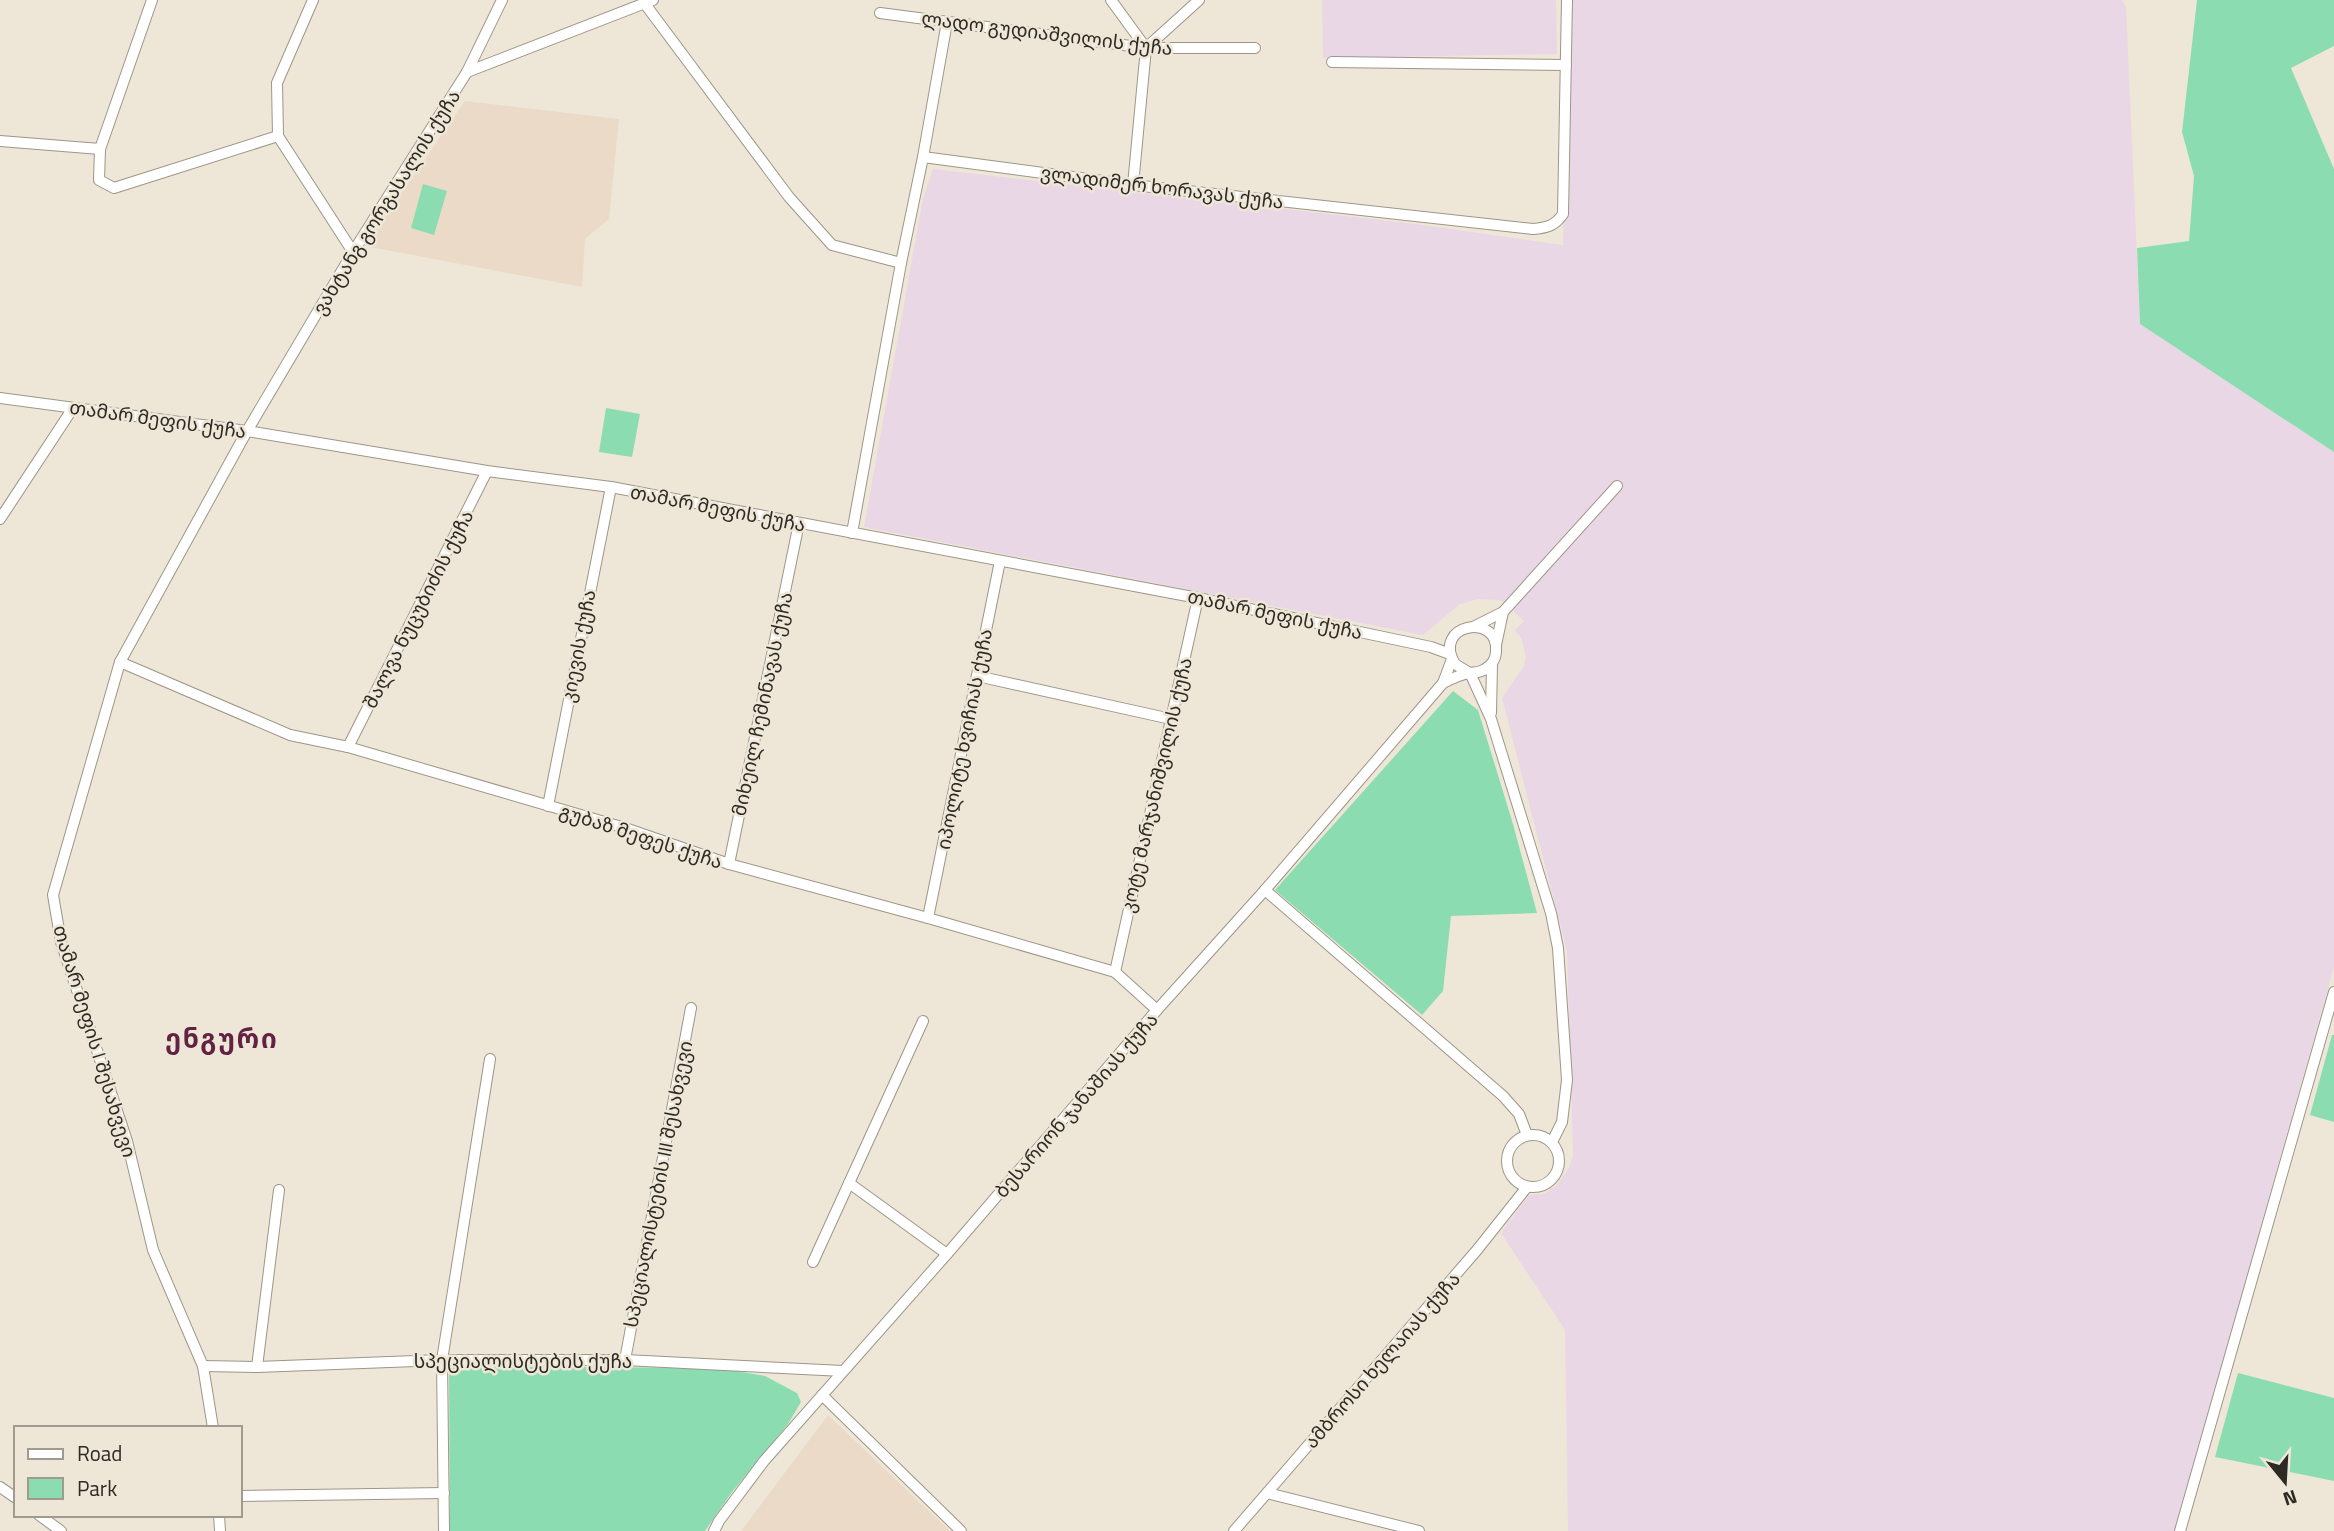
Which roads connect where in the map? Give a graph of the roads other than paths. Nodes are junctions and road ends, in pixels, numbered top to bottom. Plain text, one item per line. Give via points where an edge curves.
1 (152, 0) edge
2 (313, 0) edge
3 (502, 0) edge
4 (1111, 0) edge
5 (1199, 0) edge
6 (1567, 0) edge
7 (649, 2) edge
8 (880, 13) dead end
9 (947, 22) junction
10 (1146, 48) junction
11 (1255, 48) dead end
12 (1332, 62) dead end
13 (1566, 65) junction
14 (467, 72) junction
15 (278, 136) junction
16 (0, 141) edge
17 (100, 149) junction
18 (923, 157) junction
19 (1133, 185) junction
20 (353, 252) junction
21 (901, 263) junction
22 (0, 398) edge
23 (73, 408) junction
24 (247, 431) junction
25 (487, 471) junction
26 (1617, 486) dead end
27 (611, 487) junction
28 (0, 519) edge
29 (799, 523) junction
30 (852, 533) junction
31 (1000, 561) junction
32 (1198, 598) junction
33 (1503, 612) junction
34 (1475, 626) junction
35 (1458, 632) junction
36 (1496, 645) junction
37 (1431, 647) junction
38 (1451, 657) junction
39 (120, 662) junction
40 (1492, 664) junction
41 (1469, 673) junction
42 (977, 676) junction
43 (1443, 683) junction
44 (1171, 719) junction
45 (1491, 719) junction
46 (348, 747) junction
47 (548, 806) junction
48 (729, 864) junction
49 (1265, 890) junction
50 (928, 918) junction
51 (1115, 972) junction
52 (2334, 992) edge
53 (691, 1008) dead end
54 (1157, 1010) junction
55 (923, 1021) dead end
56 (490, 1059) dead end
57 (1527, 1135) junction
58 (1552, 1143) junction
59 (849, 1183) junction
60 (1527, 1187) junction
61 (279, 1190) dead end
62 (947, 1254) junction
63 (813, 1262) dead end
64 (442, 1360) junction
65 (625, 1360) junction
66 (203, 1366) junction
67 (257, 1367) junction
68 (844, 1371) junction
69 (822, 1395) junction
70 (213, 1426) edge
71 (444, 1493) junction
72 (1267, 1493) junction
73 (242, 1496) edge
74 (42, 1517) edge
75 (61, 1531) edge
76 (444, 1531) edge
77 (714, 1531) edge
78 (961, 1531) edge
79 (1234, 1531) edge
80 (1419, 1531) edge
81 (2180, 1531) edge

1 - 17 street
2 - 15 street via 276,83
3 - 14 street
4 - 10 street
5 - 10 street
6 - 13 street, ვლადიმერ ხორავას ქუჩა
7 - 14 street, ვახტანგ გორგასალის ქუჩა
7 - 21 street via 782,188 832,245
8 - 9 street, ლადო გუდიაშვილის ქუჩა
9 - 10 street, ლადო გუდიაშვილის ქუჩა
9 - 18 street
10 - 11 street, ლადო გუდიაშვილის ქუჩა
10 - 19 street
12 - 13 street
13 - 19 street, ვლადიმერ ხორავას ქუჩა via 1563,214 1548,227 1533,229
14 - 20 street, ვახტანგ გორგასალის ქუჩა
15 - 17 street via 114,188 99,180
15 - 20 street
16 - 17 street
18 - 19 street, ვლადიმერ ხორავას ქუჩა
18 - 21 street
20 - 24 street, ვახტანგ გორგასალის ქუჩა
21 - 30 street
22 - 23 street, თამარ მეფის ქუჩა
23 - 24 street, თამარ მეფის ქუჩა
23 - 28 street
24 - 25 street, თამარ მეფის ქუჩა
24 - 39 street, თამარ მეფის I შესახვევი
25 - 27 street, თამარ მეფის ქუჩა
25 - 46 street, შალვა ნუცუბიძის ქუჩა
26 - 33 street
27 - 29 street, თამარ მეფის ქუჩა
27 - 47 street, კიევის ქუჩა
29 - 30 street, თამარ მეფის ქუჩა
29 - 48 street, მიხეილ ჩემინავას ქუჩა
30 - 31 street, თამარ მეფის ქუჩა
31 - 32 street, თამარ მეფის ქუჩა
31 - 42 street, იპოლიტე ხვიჩიას ქუჩა
32 - 37 street, თამარ მეფის ქუჩა
32 - 44 street, კოტე მარჯანიშვილის ქუჩა
33 - 34 street
33 - 36 street
34 - 35 street
34 - 36 street via 1489,632
35 - 37 street
35 - 38 street via 1451,642
36 - 40 street
37 - 38 street, თამარ მეფის ქუჩა
38 - 41 street via 1458,668
38 - 43 street
39 - 46 street, გუბაზ მეფეს ქუჩა via 290,735
39 - 66 street, თამარ მეფის I შესახვევი via 53,895 61,942 127,1141 153,1250
40 - 41 street
40 - 45 street
41 - 43 street
41 - 45 street
42 - 44 street
42 - 50 street, იპოლიტე ხვიჩიას ქუჩა
43 - 49 street, ბესარიონ ჯანაშიას ქუჩა
44 - 51 street, კოტე მარჯანიშვილის ქუჩა
45 - 58 street via 1559,948 1567,1080 1562,1122
46 - 47 street, გუბაზ მეფეს ქუჩა
47 - 48 street, გუბაზ მეფეს ქუჩა
48 - 50 street, გუბაზ მეფეს ქუჩა
49 - 54 street, ბესარიონ ჯანაშიას ქუჩა
49 - 57 street via 1503,1096 1519,1114
50 - 51 street, გუბაზ მეფეს ქუჩა
51 - 54 street, გუბაზ მეფეს ქუჩა
52 - 81 street
53 - 65 street, სპეციალისტების III შესახვევი
54 - 62 street, ბესარიონ ჯანაშიას ქუჩა
55 - 59 street
56 - 64 street
57 - 58 street via 1545,1137
57 - 60 street via 1512,1145 1506,1161 1512,1178
58 - 60 street via 1559,1153 1558,1171 1545,1185
59 - 62 street
59 - 63 street
60 - 72 street, ამბროსი ხელაიას ქუჩა
61 - 67 street
62 - 68 street, ბესარიონ ჯანაშიას ქუჩა
64 - 65 street, სპეციალისტების ქუჩა
64 - 67 street, სპეციალისტების ქუჩა
64 - 71 street
65 - 68 street, სპეციალისტების ქუჩა
66 - 67 street, სპეციალისტების ქუჩა
66 - 70 street, თამარ მეფის I შესახვევი
68 - 69 street, ბესარიონ ჯანაშიას ქუჩა
69 - 77 street, ბესარიონ ჯანაშიას ქუჩა via 764,1461
69 - 78 street
71 - 73 street
71 - 76 street
72 - 79 street, ამბროსი ხელაიას ქუჩა
72 - 80 street
74 - 75 street

